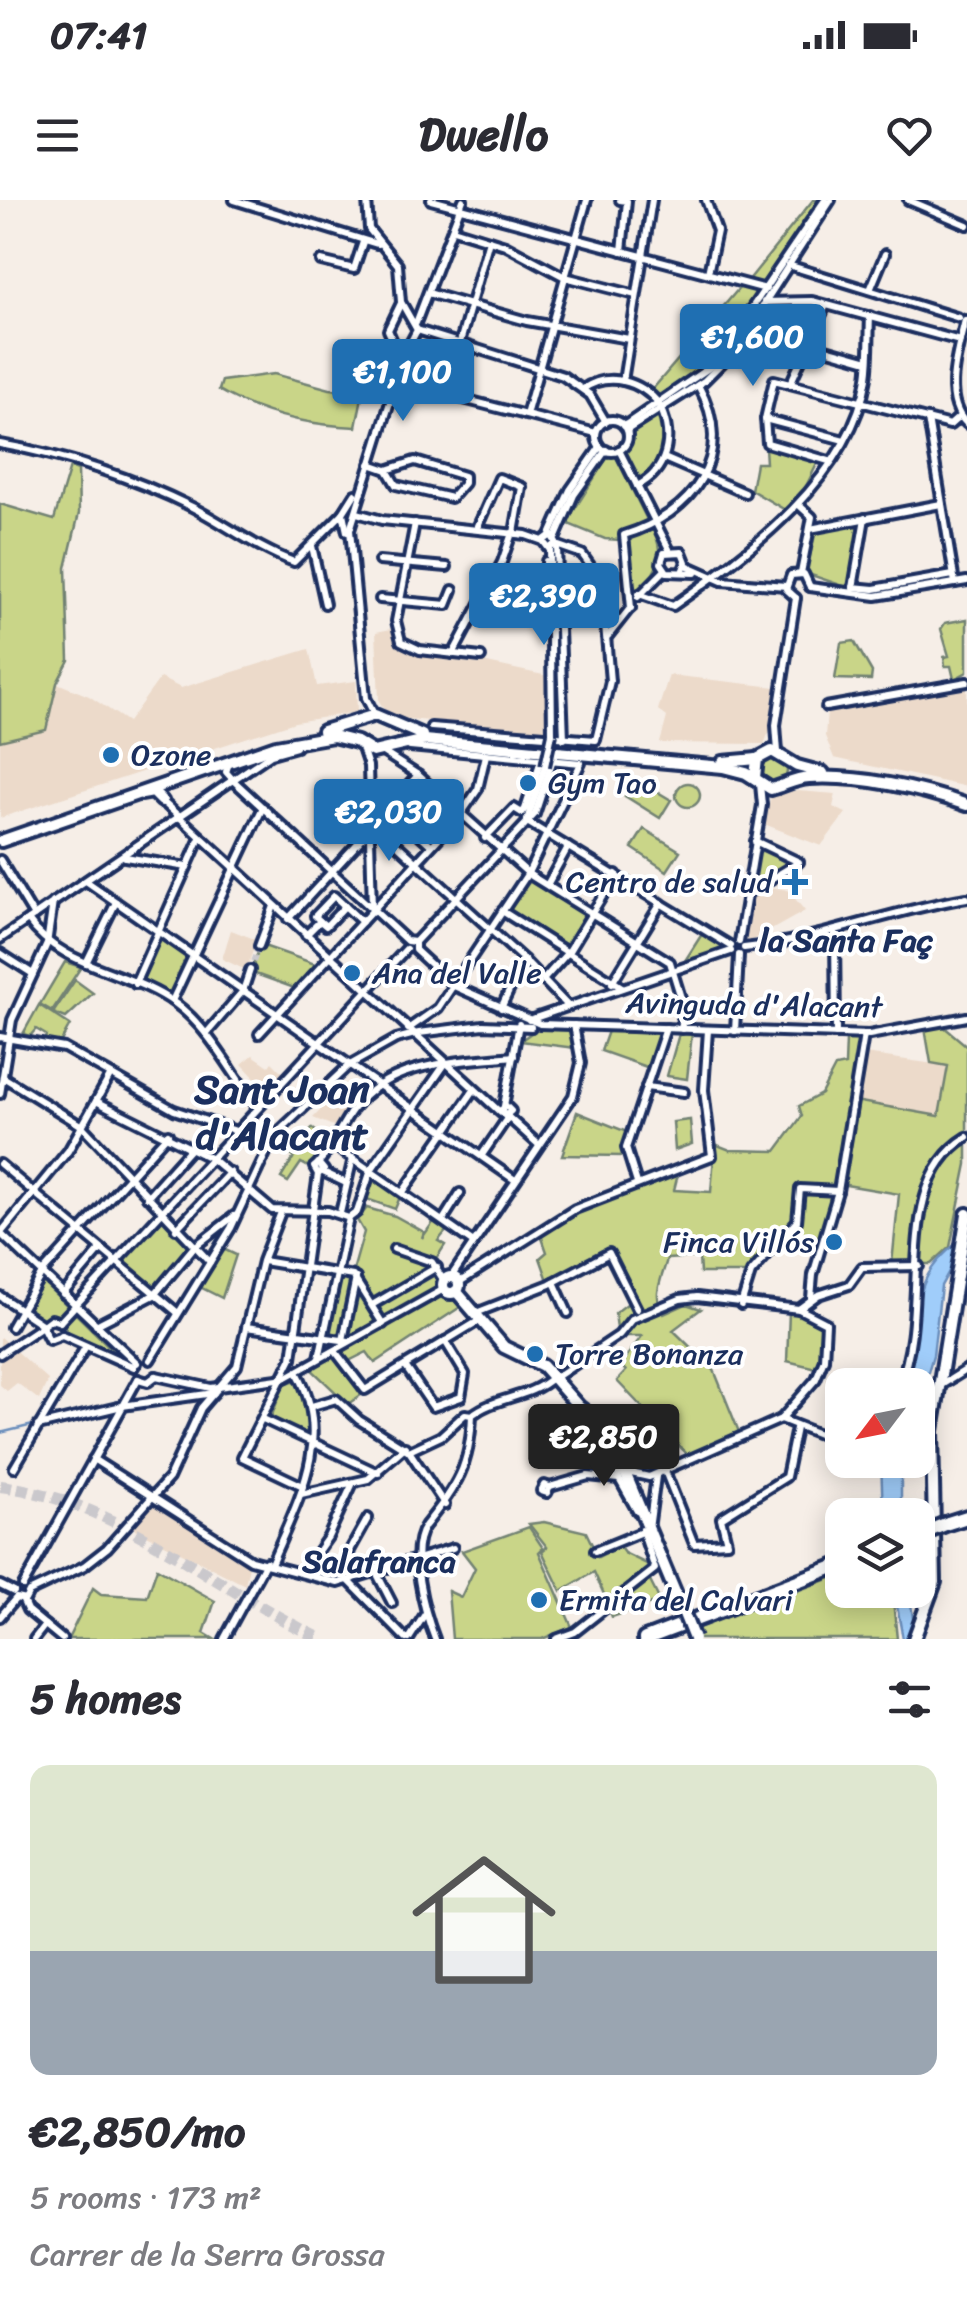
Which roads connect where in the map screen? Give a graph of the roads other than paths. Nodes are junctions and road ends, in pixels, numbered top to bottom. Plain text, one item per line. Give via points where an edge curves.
1 (366, 200) edge
2 (431, 200) edge
3 (587, 200) edge
4 (620, 200) edge
5 (652, 200) edge
6 (706, 200) edge
7 (828, 200) edge
8 (908, 200) edge
9 (233, 201) edge
10 (926, 203) edge
11 (461, 204) edge
12 (967, 225) edge
13 (453, 229) junction
14 (576, 239) junction
15 (489, 240) junction
16 (364, 242) junction
17 (378, 244) junction
18 (622, 251) junction
19 (886, 254) dead end
20 (642, 256) junction
21 (321, 260) dead end
22 (788, 265) junction
23 (708, 273) junction
24 (565, 277) junction
25 (766, 289) junction
26 (870, 290) junction
27 (428, 293) junction
28 (636, 295) junction
29 (401, 302) junction
30 (764, 302) junction
31 (826, 304) junction
32 (470, 305) junction
33 (406, 316) junction
34 (870, 316) junction
35 (395, 317) junction
36 (962, 319) edge
37 (552, 326) junction
38 (416, 334) junction
39 (629, 339) junction
40 (960, 341) junction
41 (396, 343) junction
42 (808, 344) junction
43 (458, 346) junction
44 (868, 361) junction
45 (401, 368) junction
46 (540, 368) junction
47 (623, 381) junction
48 (397, 382) junction
49 (790, 382) junction
50 (698, 386) junction
51 (582, 390) junction
52 (445, 394) junction
53 (860, 402) junction
54 (660, 406) junction
55 (526, 416) junction
56 (959, 416) junction
57 (765, 419) junction
58 (928, 419) junction
59 (606, 422) junction
60 (967, 424) edge
61 (625, 428) junction
62 (596, 433) junction
63 (844, 440) junction
64 (0, 444) edge
65 (603, 449) junction
66 (619, 450) junction
67 (664, 458) junction
68 (829, 461) junction
69 (369, 465) junction
70 (387, 470) junction
71 (704, 475) junction
72 (637, 486) junction
73 (746, 493) dead end
74 (941, 504) junction
75 (800, 506) junction
76 (351, 515) junction
77 (812, 517) junction
78 (865, 518) junction
79 (418, 525) junction
80 (656, 525) junction
81 (824, 526) junction
82 (477, 528) junction
83 (810, 529) junction
84 (513, 533) junction
85 (552, 542) junction
86 (312, 545) junction
87 (667, 549) junction
88 (379, 561) dead end
89 (546, 561) dead end
90 (407, 564) junction
91 (447, 566) dead end
92 (684, 568) junction
93 (663, 570) junction
94 (801, 573) junction
95 (712, 578) junction
96 (954, 579) junction
97 (967, 581) edge
98 (786, 586) junction
99 (810, 587) junction
100 (453, 590) dead end
101 (852, 591) junction
102 (640, 594) junction
103 (796, 598) junction
104 (380, 599) dead end
105 (399, 600) junction
106 (326, 604) dead end
107 (631, 608) junction
108 (550, 613) junction
109 (546, 629) dead end
110 (607, 637) junction
111 (453, 654) junction
112 (481, 657) dead end
113 (967, 682) edge
114 (826, 707) dead end
115 (366, 718) junction
116 (389, 723) junction
117 (431, 726) dead end
118 (325, 737) junction
119 (564, 739) junction
120 (360, 745) junction
121 (381, 749) junction
122 (767, 754) junction
123 (486, 755) junction
124 (396, 757) junction
125 (632, 759) junction
126 (554, 760) junction
127 (788, 760) junction
128 (543, 763) junction
129 (581, 763) junction
130 (368, 766) junction
131 (228, 767) junction
132 (418, 775) junction
133 (165, 782) junction
134 (235, 782) junction
135 (786, 782) junction
136 (762, 783) junction
137 (336, 790) dead end
138 (403, 793) junction
139 (162, 801) junction
140 (108, 802) junction
141 (967, 802) edge
142 (263, 807) junction
143 (389, 808) junction
144 (461, 814) junction
145 (179, 820) junction
146 (527, 822) junction
147 (370, 826) junction
148 (445, 831) junction
149 (549, 834) junction
150 (0, 838) edge
151 (200, 838) junction
152 (484, 838) junction
153 (755, 841) junction
154 (432, 846) junction
155 (568, 847) junction
156 (500, 850) junction
157 (125, 857) junction
158 (0, 860) edge
159 (417, 862) junction
160 (187, 867) junction
161 (234, 870) junction
162 (331, 871) junction
163 (528, 873) junction
164 (616, 874) junction
165 (86, 882) junction
166 (547, 886) junction
167 (746, 894) junction
168 (455, 898) junction
169 (967, 898) edge
170 (53, 902) junction
171 (116, 902) junction
172 (661, 902) junction
173 (274, 906) junction
174 (345, 906) junction
175 (372, 909) junction
176 (502, 910) junction
177 (592, 914) junction
178 (31, 918) junction
179 (288, 919) junction
180 (320, 921) junction
181 (362, 922) junction
182 (490, 928) junction
183 (158, 932) junction
184 (835, 933) junction
185 (306, 936) junction
186 (0, 938) edge
187 (637, 942) junction
188 (47, 944) junction
189 (411, 945) junction
190 (259, 946) tunnel mouth
191 (736, 949) junction
192 (569, 951) junction
193 (0, 953) edge
194 (329, 956) junction
195 (194, 957) junction
196 (524, 960) junction
197 (86, 962) junction
198 (250, 970) tunnel mouth
199 (674, 971) junction
200 (33, 974) junction
201 (544, 979) junction
202 (614, 981) junction
203 (135, 984) junction
204 (454, 986) junction
205 (624, 988) junction
206 (242, 991) junction
207 (366, 991) junction
208 (606, 993) junction
209 (172, 1001) junction
210 (567, 1006) junction
211 (502, 1008) junction
212 (276, 1015) junction
213 (967, 1017) edge
214 (528, 1024) junction
215 (573, 1025) junction
216 (666, 1028) junction
217 (682, 1029) junction
218 (708, 1030) junction
219 (734, 1031) junction
220 (411, 1032) junction
221 (259, 1034) dead end
222 (836, 1034) junction
223 (205, 1035) junction
224 (864, 1035) junction
225 (4, 1038) edge
226 (318, 1044) junction
227 (514, 1056) junction
228 (445, 1064) junction
229 (348, 1066) junction
230 (110, 1076) junction
231 (3, 1078) junction
232 (376, 1085) junction
233 (646, 1087) junction
234 (474, 1090) junction
235 (684, 1092) dead end
236 (0, 1094) edge
237 (96, 1102) junction
238 (258, 1108) junction
239 (414, 1109) junction
240 (565, 1110) junction
241 (576, 1112) dead end
242 (505, 1113) junction
243 (82, 1126) junction
244 (236, 1131) junction
245 (446, 1131) junction
246 (168, 1134) junction
247 (967, 1137) edge
248 (329, 1142) junction
249 (540, 1146) junction
250 (192, 1148) junction
251 (482, 1156) junction
252 (353, 1158) junction
253 (212, 1159) junction
254 (0, 1164) edge
255 (320, 1170) junction
256 (370, 1170) junction
257 (230, 1172) junction
258 (129, 1178) junction
259 (515, 1180) junction
260 (346, 1183) junction
261 (637, 1184) junction
262 (248, 1188) junction
263 (838, 1191) junction
264 (34, 1192) junction
265 (403, 1192) junction
266 (460, 1194) dead end
267 (147, 1197) junction
268 (277, 1211) junction
269 (313, 1212) junction
270 (161, 1213) junction
271 (340, 1213) junction
272 (237, 1214) junction
273 (349, 1218) junction
274 (443, 1220) junction
275 (966, 1220) edge
276 (176, 1229) junction
277 (79, 1230) junction
278 (0, 1233) edge
279 (472, 1242) junction
280 (194, 1248) junction
281 (101, 1249) junction
282 (394, 1250) dead end
283 (967, 1251) edge
284 (262, 1261) junction
285 (116, 1262) junction
286 (210, 1262) junction
287 (919, 1266) junction
288 (306, 1267) junction
289 (438, 1267) junction
290 (42, 1273) junction
291 (337, 1273) junction
292 (960, 1273) junction
293 (356, 1278) junction
294 (554, 1282) junction
295 (452, 1283) junction
296 (63, 1294) junction
297 (154, 1294) junction
298 (0, 1296) edge
299 (811, 1299) junction
300 (372, 1305) junction
301 (741, 1305) junction
302 (75, 1306) junction
303 (799, 1308) junction
304 (637, 1309) dead end
305 (22, 1310) junction
306 (178, 1313) junction
307 (568, 1313) dead end
308 (478, 1317) junction
309 (60, 1322) junction
310 (383, 1324) junction
311 (96, 1325) junction
312 (42, 1326) junction
313 (11, 1327) dead end
314 (246, 1327) junction
315 (296, 1333) junction
316 (62, 1335) junction
317 (322, 1337) junction
318 (347, 1341) junction
319 (445, 1341) junction
320 (86, 1346) junction
321 (335, 1351) junction
322 (0, 1354) edge
323 (292, 1358) junction
324 (150, 1360) junction
325 (318, 1360) junction
326 (136, 1365) junction
327 (405, 1366) junction
328 (306, 1367) junction
329 (907, 1368) edge
330 (967, 1369) edge
331 (297, 1372) junction
332 (551, 1375) junction
333 (156, 1376) junction
334 (285, 1378) junction
335 (138, 1379) junction
336 (943, 1384) junction
337 (223, 1387) junction
338 (214, 1393) junction
339 (122, 1406) junction
340 (312, 1406) junction
341 (472, 1416) junction
342 (263, 1419) junction
343 (781, 1419) junction
344 (38, 1426) junction
345 (796, 1428) junction
346 (825, 1433) edge
347 (315, 1443) junction
348 (407, 1449) junction
349 (92, 1459) junction
350 (14, 1468) dead end
351 (665, 1471) junction
352 (378, 1474) junction
353 (623, 1475) junction
354 (652, 1476) junction
355 (352, 1484) junction
356 (550, 1488) dead end
357 (302, 1490) junction
358 (152, 1496) junction
359 (935, 1498) edge
360 (445, 1504) junction
361 (935, 1506) joint
362 (368, 1518) dead end
363 (645, 1519) junction
364 (967, 1520) edge
365 (935, 1531) edge
366 (453, 1548) dead end
367 (595, 1550) dead end
368 (417, 1558) junction
369 (268, 1563) junction
370 (304, 1571) junction
371 (376, 1572) junction
372 (825, 1573) edge
373 (825, 1574) edge
374 (935, 1575) edge
375 (351, 1580) junction
376 (0, 1585) edge
377 (26, 1589) junction
378 (18, 1597) junction
379 (392, 1603) dead end
380 (925, 1608) edge
381 (425, 1613) junction
382 (0, 1617) edge
383 (45, 1624) junction
384 (917, 1637) edge
385 (34, 1639) edge
386 (62, 1639) edge
387 (224, 1639) edge
388 (408, 1639) edge
389 (436, 1639) edge
390 (556, 1639) edge
391 (645, 1639) edge
392 (663, 1639) edge
393 (694, 1639) edge

1 - 17 street
2 - 11 street
3 - 14 street
4 - 18 street via 628,201
5 - 20 street
6 - 23 street via 717,231
7 - 22 street
7 - 25 street
8 - 10 street
9 - 16 street
10 - 12 street
11 - 13 street
11 - 14 street
13 - 15 street
13 - 27 street
14 - 18 street
14 - 24 street
15 - 24 street
15 - 32 street
16 - 17 street
16 - 21 street via 354,269
17 - 29 street via 398,265
18 - 20 street
19 - 26 street
20 - 23 street
20 - 28 street
22 - 26 street
22 - 30 street
23 - 25 street
24 - 28 street
24 - 37 street
25 - 54 street via 713,366
26 - 36 street
27 - 32 street
27 - 38 street
28 - 39 street
29 - 33 street
29 - 35 street
30 - 31 street
30 - 50 street via 732,353
31 - 34 street
31 - 42 street
32 - 37 street
32 - 43 street
33 - 35 street
33 - 38 street
34 - 40 street
34 - 44 street
35 - 41 street via 388,330
36 - 40 street
37 - 39 street
37 - 46 street
38 - 41 street
38 - 43 street
38 - 45 street
39 - 47 street
40 - 56 street via 954,375
41 - 45 street
42 - 44 street
42 - 49 street
43 - 46 street
43 - 52 street
44 - 53 street
45 - 48 street
46 - 51 street
46 - 55 street
47 - 51 street
47 - 54 street
48 - 52 street
48 - 69 street
49 - 53 street
49 - 57 street via 774,380
50 - 54 street
50 - 71 street via 712,431
51 - 59 street
52 - 55 street
53 - 58 street
53 - 63 street
54 - 61 street
54 - 67 street via 669,435
55 - 62 street
56 - 58 street via 950,425
56 - 60 street
57 - 63 street
57 - 68 street via 768,443
58 - 74 street
59 - 61 street
59 - 62 street
61 - 66 street via 627,442
62 - 65 street
63 - 68 street
64 - 86 street via 134,482 294,562
65 - 66 street
65 - 85 street via 570,490
66 - 72 street
67 - 71 street
67 - 72 street
68 - 75 street
69 - 70 street
69 - 76 street
70 - 70 street via 396,486 451,498 464,483 464,476 414,461
71 - 73 street
71 - 80 street via 686,503
72 - 80 street
74 - 78 street
74 - 96 street
75 - 77 street
75 - 95 street
76 - 79 street
76 - 86 street
76 - 115 street
77 - 81 street
77 - 83 street
78 - 81 street
78 - 101 street
79 - 82 street
79 - 90 street
80 - 87 street
80 - 107 street via 624,536
81 - 83 street
82 - 84 street
82 - 84 street via 499,478 522,487
83 - 94 street
84 - 85 street
84 - 111 street
85 - 108 street
85 - 110 street via 582,554 594,571
85 - 119 street via 560,550
86 - 106 street
87 - 92 street via 682,552
87 - 93 street
88 - 90 street
89 - 108 street
90 - 91 street
90 - 105 street
92 - 93 street
92 - 95 street
93 - 102 street
94 - 98 street via 790,575
94 - 99 street
95 - 98 street
95 - 102 street via 674,606
96 - 97 street
96 - 101 street via 876,596
98 - 103 street
99 - 101 street
99 - 103 street
100 - 105 street via 447,605
102 - 107 street
103 - 122 street
104 - 105 street
105 - 111 street via 401,641
107 - 110 street
108 - 109 street
108 - 128 street, bridge via 552,734
110 - 119 street via 610,681 596,740
111 - 112 street
113 - 114 street
115 - 116 main road
115 - 120 main road
115 - 150 main road via 276,740
116 - 121 main road via 392,734
116 - 122 main road via 419,734 728,762
117 - 119 street
118 - 120 main road
118 - 131 main road
118 - 134 street via 271,754
120 - 121 main road
120 - 130 street
121 - 124 street
121 - 125 main road via 424,740
121 - 130 street
122 - 127 main road
122 - 136 main road
123 - 124 street via 403,746
123 - 128 street
123 - 144 street via 478,789
124 - 132 street
125 - 129 main road
125 - 136 main road via 723,768
126 - 128 street
126 - 129 street
126 - 146 street
127 - 135 main road
127 - 141 main road
128 - 146 street
128 - 152 street via 522,813 514,808
129 - 149 street
130 - 147 street
131 - 133 main road
131 - 134 street
132 - 138 street
132 - 144 street
133 - 139 main road
133 - 140 main road
134 - 142 street
134 - 145 street
135 - 136 main road
135 - 141 main road via 833,779
136 - 153 street
137 - 147 street
138 - 143 street
138 - 148 street
139 - 140 main road via 152,792
139 - 145 street
140 - 150 main road
142 - 161 street
142 - 162 street
143 - 147 street
143 - 154 street
144 - 148 street
144 - 152 street
145 - 151 street
145 - 157 street
146 - 149 street
146 - 156 street
147 - 159 street
147 - 162 street
147 - 175 street
148 - 154 street
149 - 155 street
149 - 163 street
151 - 160 street
151 - 161 street
152 - 156 street
153 - 167 street
153 - 167 street via 799,862
154 - 159 street
155 - 164 street
155 - 166 street
156 - 163 street
156 - 168 street
157 - 160 street
157 - 165 street
158 - 178 street
159 - 168 street
159 - 175 street
160 - 183 street
161 - 173 street
161 - 195 street
162 - 175 street
162 - 179 street
163 - 166 street
163 - 176 street
164 - 172 street
164 - 177 street
165 - 170 street
165 - 171 street
166 - 177 street
167 - 191 street
168 - 182 street
168 - 189 street
169 - 184 street via 859,920
170 - 178 street
170 - 188 street
171 - 183 street
171 - 197 street
172 - 187 street
172 - 191 street
173 - 179 street
173 - 190 street
174 - 180 street via 326,926
174 - 180 street via 334,896 315,916
174 - 181 street
175 - 181 street
175 - 189 street
176 - 182 street
176 - 192 street
177 - 187 street
177 - 192 street
178 - 186 street
178 - 188 street
179 - 185 street
180 - 185 street
181 - 194 street
182 - 196 street
182 - 204 street
183 - 195 street
183 - 203 street
184 - 191 street
184 - 222 street
185 - 194 street
187 - 199 street
187 - 202 street
188 - 197 street
188 - 200 street
189 - 204 street
189 - 207 street
191 - 199 street
191 - 219 street
192 - 201 street
192 - 202 street
193 - 200 street
194 - 207 street
194 - 212 street
195 - 206 street
195 - 209 street
196 - 201 street
196 - 211 street
197 - 203 street
198 - 206 street
199 - 205 street
199 - 217 street
200 - 225 street
201 - 210 street
202 - 205 street
202 - 208 street
203 - 209 street
204 - 211 street
204 - 220 street
205 - 208 street
206 - 212 street
206 - 223 street
207 - 220 street
207 - 226 street
208 - 210 street
209 - 223 street
210 - 214 street
210 - 215 street
211 - 214 street
212 - 221 street
212 - 226 street
213 - 224 street, Avinguda d'Alacant
214 - 215 street, Avinguda d'Alacant
214 - 220 street
214 - 227 street
215 - 216 street, Avinguda d'Alacant
215 - 240 street via 580,1070
216 - 217 street, Avinguda d'Alacant
216 - 233 street
217 - 218 street, Avinguda d'Alacant
218 - 219 street, Avinguda d'Alacant
218 - 261 street via 704,1090 712,1156
219 - 222 street, Avinguda d'Alacant
220 - 228 street
220 - 229 street
222 - 224 street, Avinguda d'Alacant
223 - 238 street
224 - 263 street
225 - 230 street via 64,1048
225 - 231 street
226 - 229 street
226 - 238 street
227 - 228 street
227 - 242 street
228 - 232 street
228 - 234 street
228 - 239 street
229 - 232 street
229 - 262 street via 274,1136
230 - 237 street
230 - 244 street via 174,1110
231 - 236 street
231 - 243 street
232 - 239 street
232 - 248 street
233 - 235 street
233 - 261 street via 626,1148
234 - 242 street
234 - 245 street
237 - 243 street
237 - 246 street
238 - 244 street
239 - 245 street
239 - 256 street
240 - 241 street
240 - 249 street
242 - 249 street
242 - 251 street
243 - 258 street
243 - 264 street
244 - 253 street
245 - 251 street
245 - 265 street
246 - 250 street
246 - 258 street
247 - 287 street via 930,1173 918,1213
248 - 252 street
248 - 255 street
249 - 259 street
250 - 253 street
250 - 267 street
251 - 259 street
252 - 256 street
252 - 260 street
253 - 257 street
253 - 270 street
254 - 264 street
255 - 260 street
255 - 269 street
256 - 265 street
256 - 273 street
257 - 262 street
257 - 276 street
258 - 267 street
258 - 277 street
259 - 279 street
260 - 271 street
261 - 295 street via 575,1209
262 - 268 street
262 - 272 street
263 - 299 street
263 - 301 street via 800,1189 797,1221 751,1272
264 - 277 street
264 - 278 street
265 - 274 street
266 - 274 street
267 - 270 street
268 - 269 street
268 - 284 street
269 - 271 street
269 - 288 street
270 - 276 street
270 - 285 street
271 - 273 street
272 - 280 street
272 - 286 street
273 - 291 street
274 - 279 street
275 - 292 main road
276 - 280 street
277 - 281 street
277 - 290 street
278 - 290 street
279 - 295 street
280 - 286 street
280 - 297 street
281 - 285 street
281 - 296 street
282 - 289 street
283 - 292 main road
284 - 288 street
284 - 314 street
285 - 297 street
285 - 302 street
286 - 306 street
287 - 299 street via 862,1267 848,1285
287 - 329 street
288 - 291 street
288 - 315 street
289 - 295 street
289 - 300 street
290 - 296 street
290 - 305 street
291 - 293 street
291 - 317 street
292 - 336 main road
292 - 359 main road via 932,1431
293 - 300 street
293 - 318 street
294 - 304 street via 609,1253
294 - 307 street
294 - 308 street
295 - 308 main road
295 - 310 street
296 - 302 street
297 - 306 street
297 - 311 street
298 - 305 street
299 - 303 street
300 - 310 street
301 - 303 street
301 - 332 street via 697,1297 659,1307
302 - 309 street
302 - 311 street
303 - 343 street via 826,1324 824,1359 816,1379
305 - 312 street
305 - 313 street
306 - 324 street
308 - 319 street
308 - 332 main road via 508,1351
309 - 312 street via 50,1319
309 - 316 street
310 - 318 street
311 - 326 street
312 - 316 street via 49,1340
312 - 322 street
314 - 315 street
314 - 337 street
315 - 317 street
315 - 323 street
316 - 320 street
317 - 318 street
317 - 325 street
318 - 321 street
319 - 327 street
319 - 327 street via 465,1374 461,1396 433,1407
320 - 326 street
320 - 344 street
321 - 325 street
321 - 327 street via 365,1390
323 - 328 street
323 - 334 street
324 - 326 street
324 - 333 street
325 - 328 street
326 - 335 street
328 - 331 street
330 - 336 street
331 - 334 street
331 - 340 street
332 - 341 street via 542,1387
332 - 353 main road via 602,1422
333 - 335 street
333 - 337 street
334 - 337 street
334 - 342 street
335 - 339 street
336 - 361 main road
337 - 338 street
338 - 339 street
338 - 358 street via 198,1413 170,1478
339 - 344 street
339 - 349 street
340 - 347 street
340 - 348 street via 336,1399
341 - 348 street via 464,1414 441,1436
341 - 360 street via 464,1473
342 - 347 street
342 - 357 street via 242,1457
343 - 345 street
343 - 351 street
344 - 350 street
345 - 346 street
345 - 351 street via 786,1477 721,1518 727,1542 700,1547
347 - 352 street
347 - 357 street
348 - 352 street
348 - 360 street
349 - 358 street
349 - 377 street
351 - 354 street
352 - 355 street
353 - 354 street
353 - 356 street via 588,1476
353 - 363 main road
354 - 363 street
355 - 357 street
355 - 370 street
357 - 369 street
358 - 369 street via 251,1560
358 - 377 street via 107,1548
360 - 368 street via 424,1527
361 - 374 main road
362 - 375 street via 349,1552
363 - 367 street via 625,1539
363 - 390 street via 655,1569 575,1632
363 - 393 main road, bridge
364 - 365 highway, bridge
366 - 368 street
368 - 371 street
368 - 381 street
369 - 370 street
369 - 387 street
370 - 375 street via 338,1583
371 - 375 street
371 - 379 street
372 - 391 highway
373 - 392 highway
375 - 388 street
376 - 378 street
377 - 378 street
377 - 378 street
378 - 382 street
378 - 383 street
380 - 384 main road
381 - 388 street
381 - 389 street
383 - 385 street
383 - 386 street

